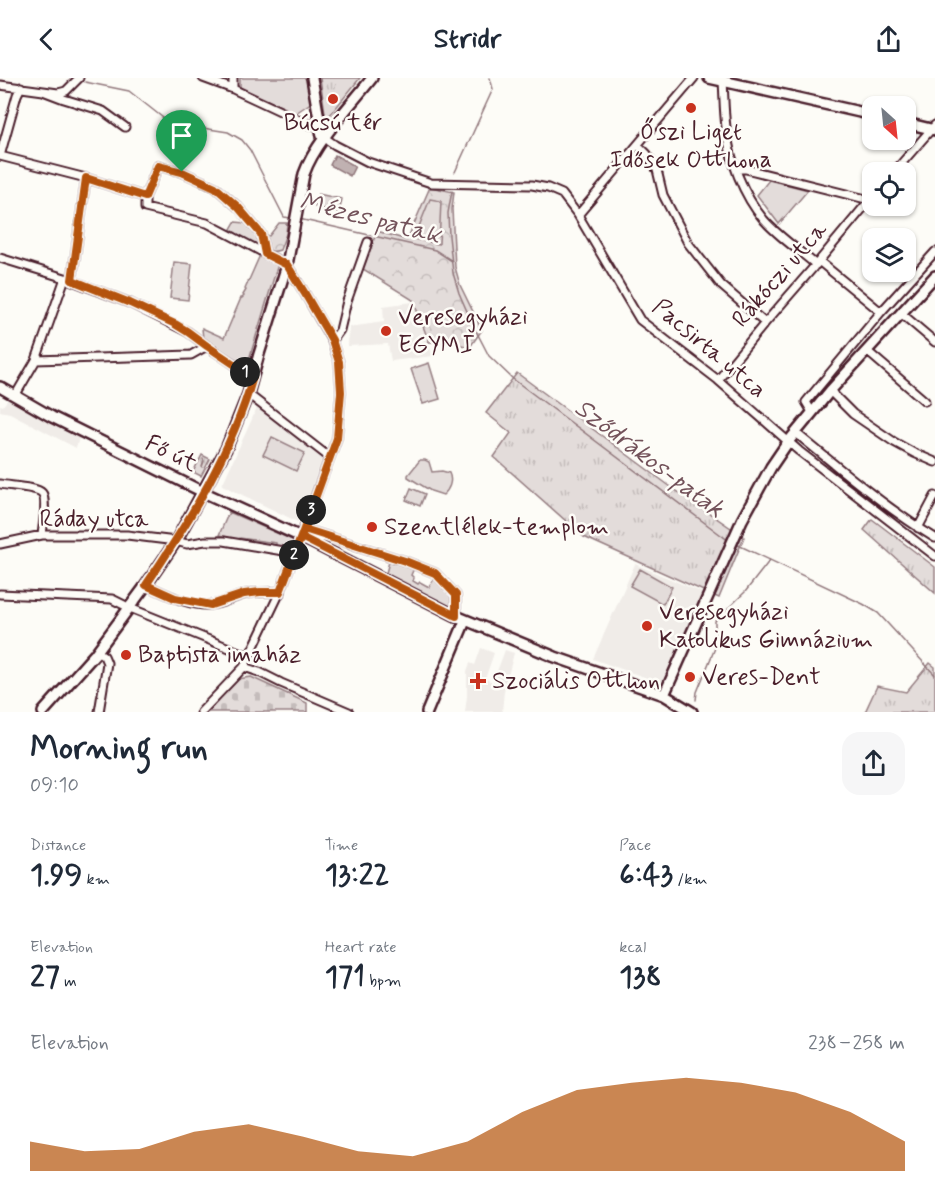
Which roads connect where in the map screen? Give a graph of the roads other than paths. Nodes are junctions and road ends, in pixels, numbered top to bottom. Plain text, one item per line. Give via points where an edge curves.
1 (79, 78) edge
2 (203, 78) edge
3 (233, 78) edge
4 (312, 78) edge
5 (372, 78) edge
6 (694, 78) edge
7 (709, 78) edge
8 (723, 81) junction
9 (0, 85) edge
10 (21, 87) junction
11 (233, 89) junction
12 (43, 91) junction
13 (862, 113) edge
14 (320, 125) junction
15 (916, 125) edge
16 (125, 127) dead end
17 (934, 128) edge
18 (323, 137) junction
19 (638, 145) junction
20 (0, 156) edge
21 (903, 162) edge
22 (736, 169) junction
23 (86, 178) junction
24 (862, 196) edge
25 (145, 197) junction
26 (862, 209) edge
27 (578, 215) junction
28 (368, 242) dead end
29 (935, 252) edge
30 (265, 254) junction
31 (0, 258) edge
32 (818, 263) junction
33 (287, 265) junction
34 (935, 276) edge
35 (68, 279) junction
36 (881, 312) junction
37 (902, 314) junction
38 (765, 323) junction
39 (332, 340) junction
40 (935, 342) edge
41 (207, 346) junction
42 (867, 351) junction
43 (36, 360) junction
44 (253, 377) junction
45 (718, 380) junction
46 (0, 387) edge
47 (830, 391) junction
48 (248, 394) junction
49 (15, 396) junction
50 (925, 401) dead end
51 (812, 412) junction
52 (796, 433) junction
53 (788, 442) junction
54 (329, 457) junction
55 (935, 462) edge
56 (0, 484) edge
57 (203, 492) junction
58 (935, 496) edge
59 (918, 528) junction
60 (302, 533) junction
61 (42, 536) junction
62 (935, 538) edge
63 (176, 541) junction
64 (0, 544) edge
65 (295, 553) junction
66 (935, 556) edge
67 (146, 585) junction
68 (280, 592) junction
69 (0, 594) edge
70 (130, 608) junction
71 (461, 618) junction
72 (98, 651) junction
73 (249, 656) junction
74 (244, 667) junction
75 (664, 695) junction
76 (43, 712) edge
77 (99, 712) edge
78 (201, 712) edge
79 (349, 712) edge
80 (427, 712) edge
81 (692, 712) edge

1 - 12 street via 66,91
2 - 11 street
3 - 11 street
4 - 14 main road
5 - 18 main road
6 - 19 street
7 - 8 main road
8 - 13 main road
8 - 22 street via 725,126
9 - 10 street
10 - 12 street
10 - 20 street
11 - 14 street via 310,125
12 - 16 street via 104,111
14 - 18 main road
15 - 17 main road
17 - 21 street
18 - 27 street, Pacsirta utca via 368,162 431,183 548,188 562,194
18 - 33 main road via 304,174
19 - 27 street
19 - 38 street via 657,170 663,195 688,243 721,285
20 - 23 street
22 - 24 street
22 - 32 street via 753,205 765,220
23 - 25 street
23 - 35 street
25 - 30 street via 145,208 207,223
25 - 30 street via 158,166 215,187 261,234
26 - 32 street, Rákóczi utca
27 - 45 street, Pacsirta utca via 640,320
28 - 39 street via 340,330
29 - 36 street
30 - 33 street
31 - 35 street
32 - 36 street
32 - 38 street, Rákóczi utca
33 - 39 street
33 - 44 main road
34 - 37 main road
35 - 41 street via 175,324
35 - 43 street
36 - 51 street via 806,402
37 - 40 street
37 - 42 main road
38 - 45 street, Rákóczi utca
39 - 54 street via 339,362 341,392 337,438
41 - 43 street via 191,355
41 - 44 street
42 - 47 main road
42 - 50 street
43 - 49 street
44 - 48 main road
45 - 53 street, Pacsirta utca
46 - 49 main road, Fő út
47 - 51 main road
47 - 55 street via 853,414 894,442
48 - 54 street
48 - 57 main road
49 - 57 main road, Fő út
51 - 52 main road
52 - 53 main road
52 - 59 street
53 - 66 street, Pacsirta utca
53 - 75 main road via 742,520
54 - 60 street
56 - 61 street via 42,493
57 - 60 main road, Fő út
57 - 63 main road
58 - 59 street
59 - 62 street
60 - 65 street
60 - 71 main road, Fő út
60 - 71 street, Fő út via 435,573 456,595
61 - 63 street, Ráday utca via 127,535
61 - 64 street, Ráday utca
63 - 65 street, Ráday utca via 224,541
63 - 67 main road
65 - 68 street
67 - 68 street via 175,598 211,605 244,594
67 - 70 main road
68 - 73 street
69 - 70 street via 112,599
70 - 72 main road
70 - 73 street
71 - 75 main road, Fő út via 555,657
71 - 80 main road
72 - 76 main road
72 - 77 street via 107,663
73 - 74 street
74 - 78 street
74 - 79 street
75 - 81 main road, Fő út

